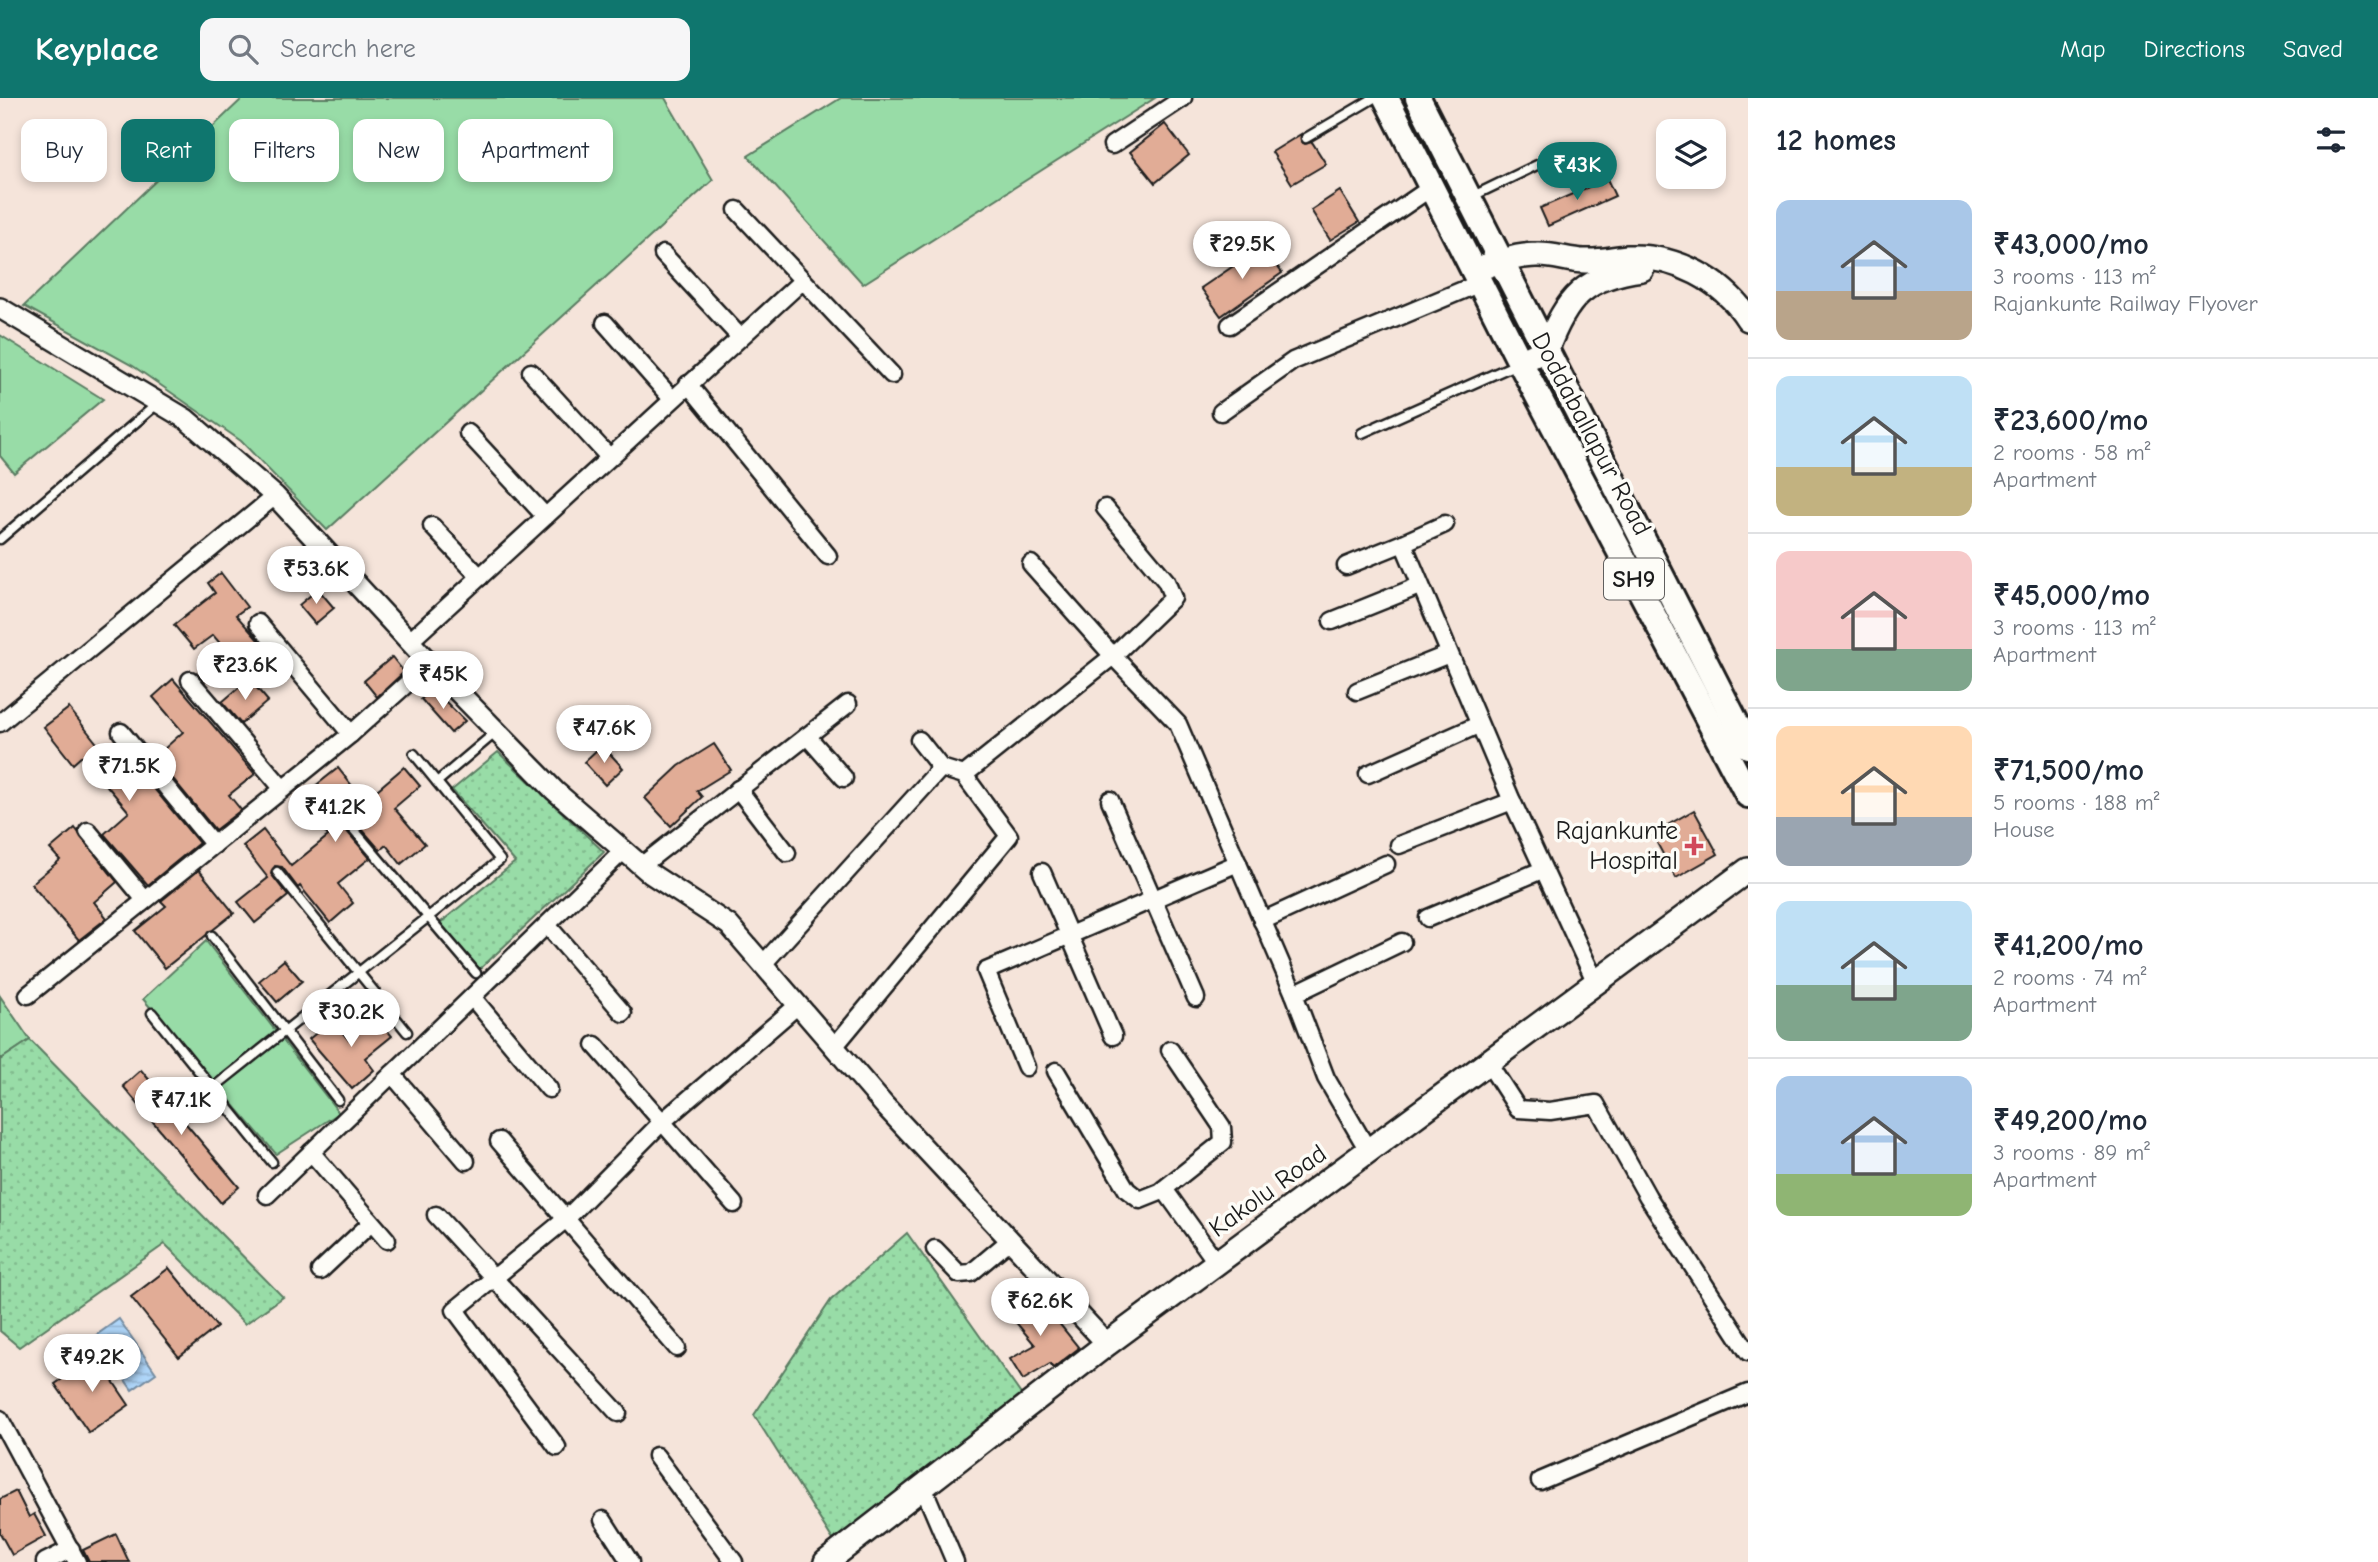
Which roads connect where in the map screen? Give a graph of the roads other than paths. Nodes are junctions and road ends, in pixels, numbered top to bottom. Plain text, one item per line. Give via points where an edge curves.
1 (1183, 98) edge
2 (1374, 98) edge
3 (1386, 98) edge
4 (1418, 98) edge
5 (1306, 138) dead end
6 (1112, 145) dead end
7 (1537, 165) dead end
8 (1432, 187) junction
9 (1470, 197) junction
10 (737, 210) dead end
11 (663, 254) dead end
12 (1503, 261) junction
13 (1477, 276) junction
14 (1703, 278) junction
15 (802, 281) junction
16 (0, 308) edge
17 (1748, 319) edge
18 (606, 323) dead end
19 (1230, 325) dead end
20 (740, 337) junction
21 (1546, 349) junction
22 (1520, 362) junction
23 (531, 372) dead end
24 (892, 375) dead end
25 (688, 384) junction
26 (672, 399) junction
27 (159, 402) junction
28 (1221, 412) dead end
29 (468, 433) dead end
30 (1362, 433) dead end
31 (609, 457) junction
32 (275, 496) junction
33 (1105, 508) dead end
34 (545, 516) junction
35 (1445, 524) dead end
36 (432, 526) dead end
37 (0, 539) edge
38 (1402, 543) junction
39 (828, 556) dead end
40 (1031, 564) dead end
41 (1346, 566) dead end
42 (480, 577) junction
43 (1419, 586) junction
44 (1332, 621) dead end
45 (258, 623) dead end
46 (410, 641) junction
47 (1449, 653) junction
48 (1113, 656) junction
49 (430, 663) junction
50 (190, 680) dead end
51 (1357, 691) dead end
52 (848, 704) dead end
53 (0, 723) edge
54 (1478, 725) junction
55 (121, 732) dead end
56 (497, 732) junction
57 (351, 734) junction
58 (807, 736) junction
59 (919, 740) dead end
60 (1748, 746) edge
61 (414, 754) dead end
62 (941, 768) junction
63 (1368, 774) dead end
64 (964, 775) junction
65 (844, 778) dead end
66 (437, 782) junction
67 (283, 789) junction
68 (738, 789) junction
69 (1748, 795) edge
70 (1110, 800) dead end
71 (1512, 801) junction
72 (343, 817) dead end
73 (88, 831) dead end
74 (214, 845) junction
75 (1399, 845) dead end
76 (624, 850) junction
77 (787, 853) dead end
78 (1238, 863) junction
79 (1386, 864) dead end
80 (641, 866) junction
81 (1542, 870) junction
82 (1748, 870) edge
83 (277, 872) dead end
84 (1042, 872) dead end
85 (145, 900) junction
86 (1153, 900) junction
87 (428, 916) junction
88 (1428, 918) dead end
89 (1262, 921) junction
90 (547, 925) junction
91 (1070, 935) junction
92 (212, 936) dead end
93 (1402, 942) dead end
94 (763, 964) junction
95 (358, 972) junction
96 (476, 973) dead end
97 (1596, 983) junction
98 (1294, 994) junction
99 (28, 995) dead end
100 (472, 997) junction
101 (1196, 998) dead end
102 (798, 1005) junction
103 (152, 1013) dead end
104 (622, 1013) dead end
105 (284, 1030) junction
106 (407, 1032) dead end
107 (1113, 1036) dead end
108 (595, 1045) dead end
109 (834, 1047) junction
110 (1170, 1050) dead end
111 (1489, 1064) junction
112 (1026, 1067) dead end
113 (1056, 1071) dead end
114 (392, 1074) junction
115 (213, 1088) junction
116 (549, 1088) dead end
117 (338, 1100) dead end
118 (662, 1122) junction
119 (499, 1141) dead end
120 (311, 1152) junction
121 (1369, 1152) junction
122 (466, 1161) dead end
123 (272, 1162) dead end
124 (1164, 1189) junction
125 (267, 1195) dead end
126 (734, 1204) dead end
127 (436, 1215) dead end
128 (566, 1219) junction
129 (371, 1223) junction
130 (387, 1240) dead end
131 (1009, 1241) junction
132 (935, 1249) dead end
133 (1217, 1263) junction
134 (320, 1271) dead end
135 (493, 1276) junction
136 (1107, 1344) junction
137 (677, 1348) dead end
138 (1748, 1353) edge
139 (1748, 1393) edge
140 (618, 1413) dead end
141 (0, 1419) edge
142 (557, 1447) dead end
143 (656, 1456) dead end
144 (1540, 1481) dead end
145 (923, 1487) junction
146 (603, 1520) dead end
147 (74, 1556) edge
148 (45, 1562) edge
149 (630, 1562) edge
150 (734, 1562) edge
151 (826, 1562) edge
152 (955, 1562) edge

1 - 6 street
2 - 5 lane
3 - 8 main road, Doddaballapur Road / SH9
4 - 9 main road, SH9
7 - 9 lane
8 - 13 main road, Doddaballapur Road / SH9
8 - 19 street
9 - 12 main road, SH9
10 - 15 street
11 - 20 street
12 - 13 main road
12 - 14 main road via 1535,254 1586,261 1646,258 1686,267
12 - 21 main road, SH9
13 - 22 main road, Doddaballapur Road / SH9
13 - 28 street via 1293,361
14 - 17 main road via 1726,292
14 - 21 main road via 1648,268 1595,283 1568,302
15 - 20 street
15 - 24 street
16 - 27 street
18 - 26 street
20 - 25 street
21 - 22 main road
21 - 60 main road, SH9
22 - 30 lane
22 - 69 main road, Doddaballapur Road / SH9
23 - 31 street
25 - 26 street
25 - 39 street
26 - 31 street
27 - 32 street via 186,419
27 - 37 lane
29 - 34 street
31 - 34 street
32 - 46 street
32 - 53 street
33 - 48 street via 1166,582 1173,598
34 - 42 street
35 - 38 street
36 - 42 street
38 - 41 street
38 - 43 street
40 - 48 street
42 - 46 street
43 - 44 street
43 - 47 street
45 - 57 street
46 - 49 street
47 - 51 street
47 - 54 street
48 - 64 street
48 - 78 street via 1178,724
49 - 56 street
49 - 57 street
50 - 67 street
52 - 58 street
54 - 63 street
54 - 71 street
55 - 74 street
56 - 66 lane
56 - 76 street via 555,791
57 - 67 street
58 - 65 street
58 - 68 street
59 - 62 street
61 - 66 lane
62 - 64 street
62 - 94 street
64 - 109 street via 1009,836
66 - 87 lane via 500,860
67 - 74 street
68 - 77 street
68 - 80 street
70 - 86 street
71 - 75 street
71 - 81 street
72 - 87 lane
73 - 85 street
74 - 85 street
76 - 80 street
76 - 90 street
78 - 86 street
78 - 89 street
79 - 89 street
80 - 94 street via 729,925
81 - 88 street
81 - 97 street
82 - 97 main road, Kakolu Road
83 - 95 lane
84 - 91 street
85 - 99 street
86 - 91 street
86 - 101 street
87 - 95 lane
87 - 96 lane
89 - 98 street
90 - 100 street
90 - 104 street
91 - 107 street
91 - 112 street via 986,971
92 - 105 lane
93 - 98 street
94 - 102 street
95 - 105 lane
95 - 106 lane
97 - 111 main road, Kakolu Road
98 - 121 street via 1326,1078
100 - 114 street
100 - 116 street
102 - 109 street
102 - 118 street
103 - 115 lane
105 - 115 lane
105 - 117 lane
108 - 118 street
109 - 131 street
110 - 124 street via 1224,1136 1217,1149
111 - 121 main road, Kakolu Road
111 - 138 street via 1518,1109 1550,1111 1596,1104 1648,1197
113 - 124 street via 1127,1190 1140,1200
114 - 120 street
114 - 122 street
115 - 123 lane
118 - 126 street
118 - 128 street
119 - 128 street
120 - 125 street
120 - 129 street
121 - 133 main road, Kakolu Road
124 - 133 street
127 - 135 street
128 - 135 street
128 - 137 street
129 - 130 street
129 - 134 street
131 - 132 street via 971,1273 959,1274
131 - 136 street
133 - 136 main road, Kakolu Road
135 - 140 street
135 - 142 street via 455,1310
136 - 145 main road, Kakolu Road
139 - 144 street
141 - 147 street
143 - 150 street
145 - 151 main road, Kakolu Road
145 - 152 street
146 - 149 street
147 - 148 street

